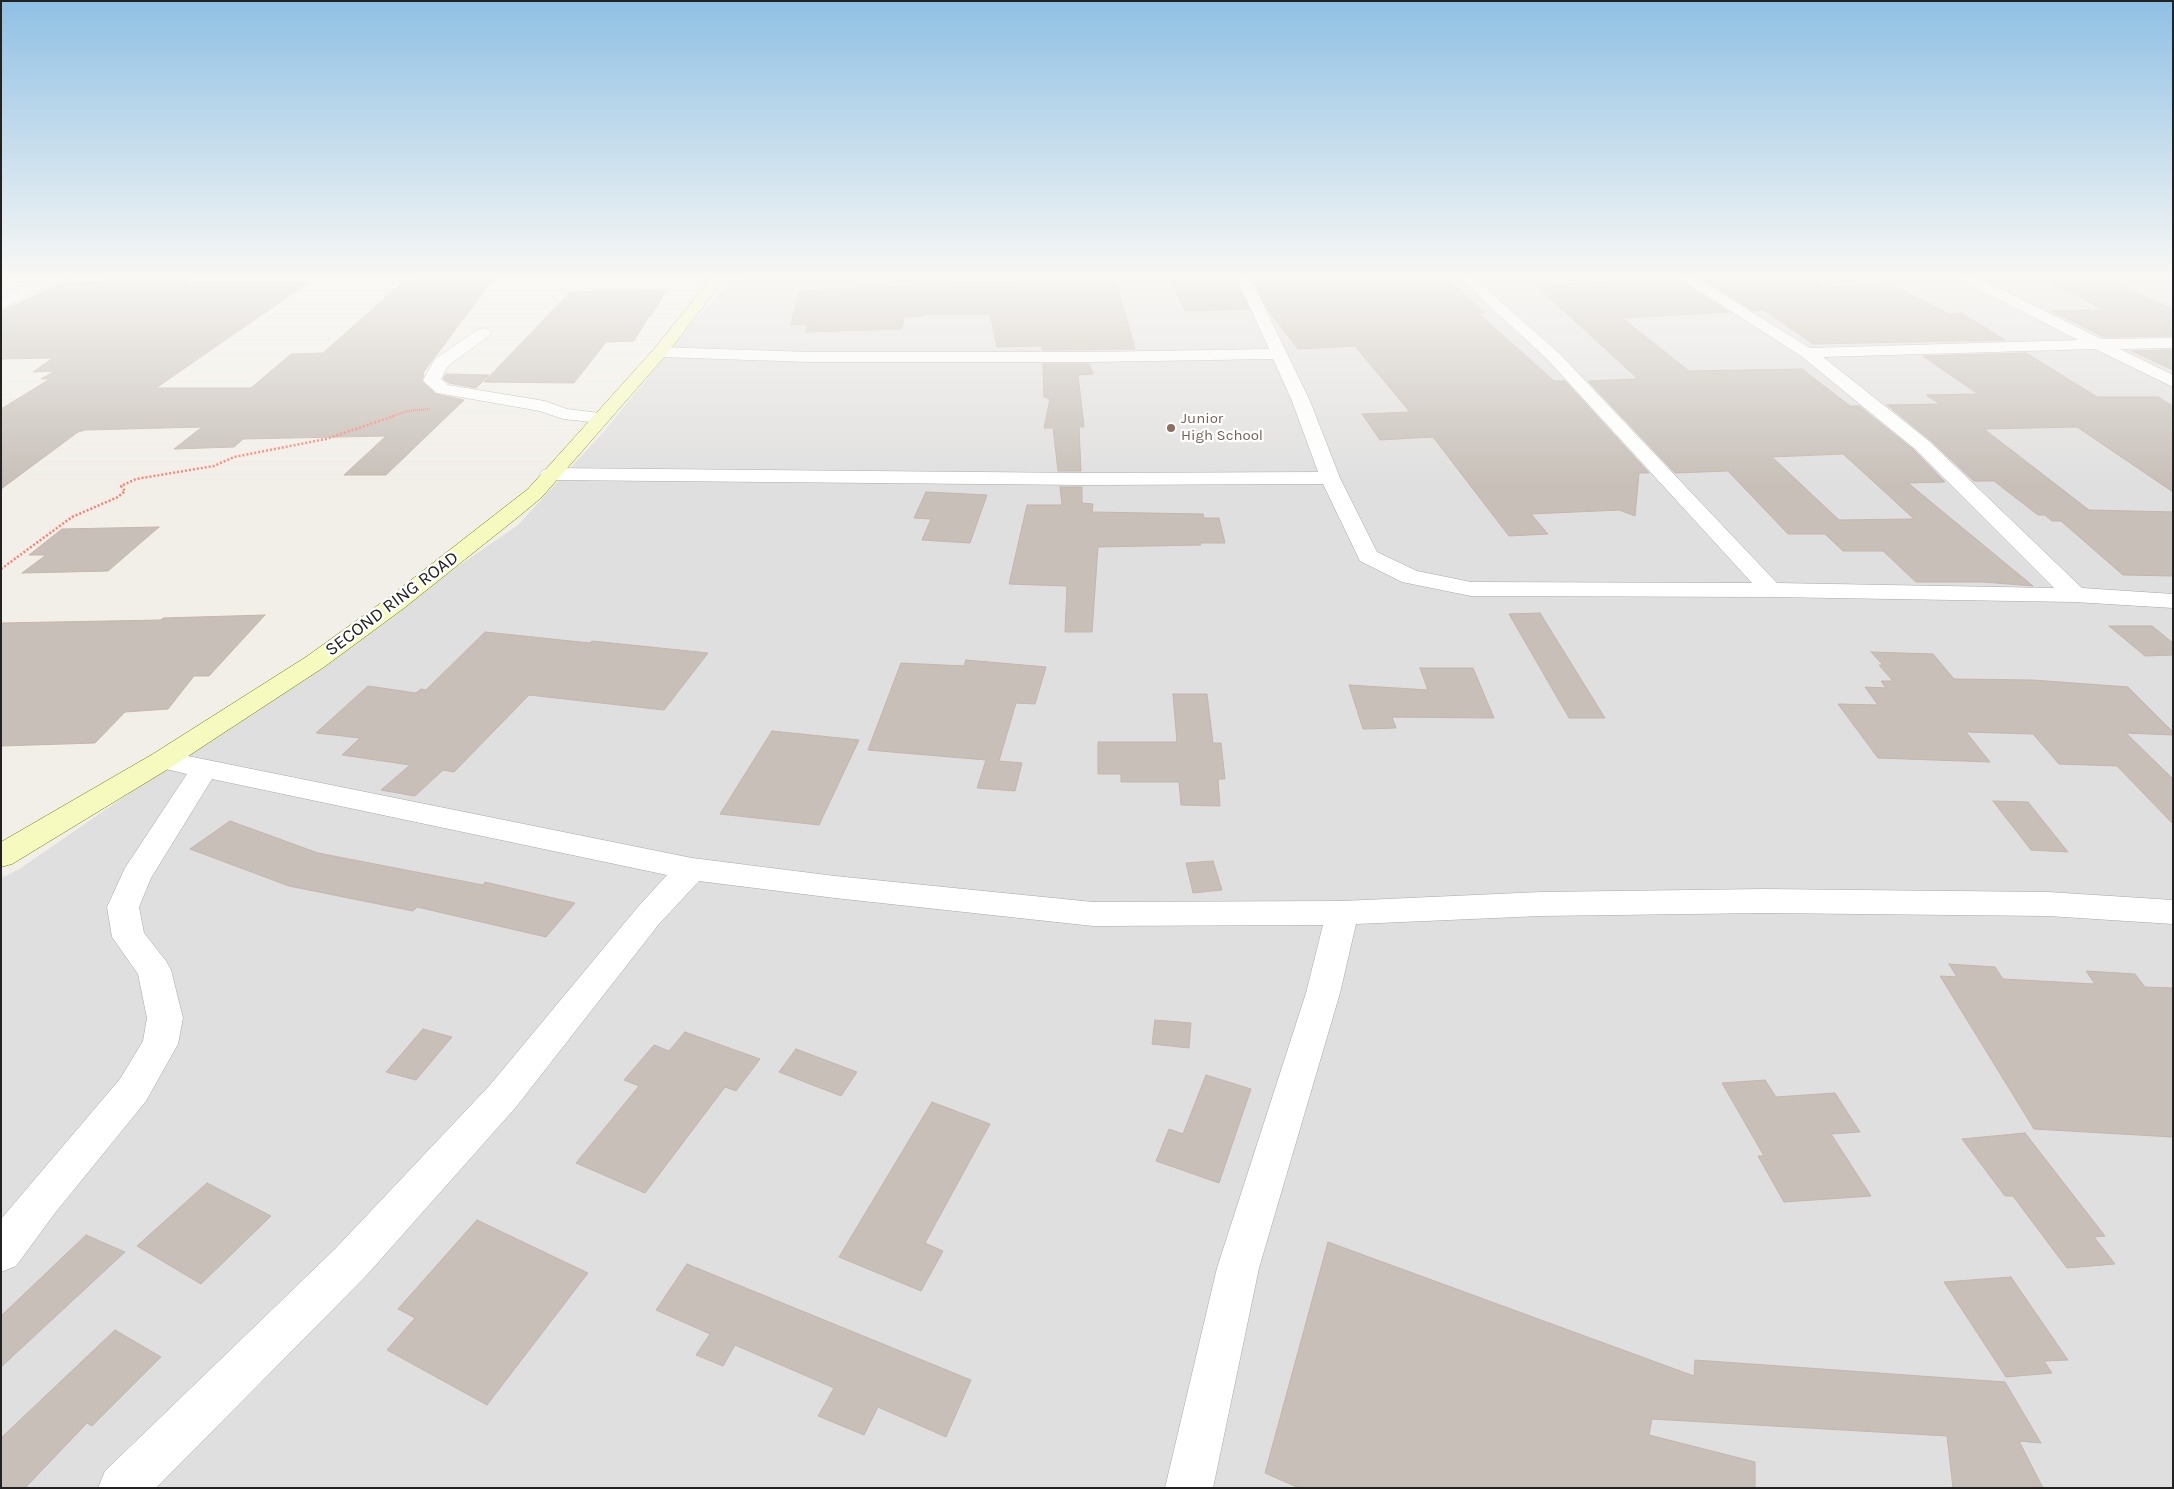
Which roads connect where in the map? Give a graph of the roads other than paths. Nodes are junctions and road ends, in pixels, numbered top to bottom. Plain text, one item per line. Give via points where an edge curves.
1 (465, 346) edge
2 (664, 346) edge
3 (1276, 346) edge
4 (1542, 346) edge
5 (1797, 346) edge
6 (2018, 346) edge
7 (2103, 346) edge
8 (660, 352) junction
9 (1807, 353) junction
10 (1280, 354) junction
11 (2173, 382) edge
12 (600, 418) junction
13 (550, 474) junction
14 (1330, 478) junction
15 (1772, 590) junction
16 (2075, 595) junction
17 (2173, 601) edge
18 (163, 760) junction
19 (204, 769) junction
20 (1, 856) edge
21 (692, 869) junction
22 (2173, 912) edge
23 (1342, 913) junction
24 (1, 1252) edge
25 (122, 1488) edge
26 (1189, 1488) edge

1 - 12 street via 441,364 432,380 443,389 545,406 563,414
2 - 8 street, SECOND RING ROAD
3 - 10 street
4 - 15 street
5 - 9 street
6 - 9 street
7 - 11 street
8 - 10 street via 810,357
8 - 12 street, SECOND RING ROAD
9 - 16 street via 1922,445
10 - 14 street
12 - 13 street, SECOND RING ROAD
13 - 14 street
13 - 18 street, SECOND RING ROAD via 535,493 511,514 389,608 315,662
14 - 15 street via 1368,556 1410,577 1471,589
15 - 16 street
16 - 17 street
18 - 19 street
18 - 20 street, SECOND RING ROAD
19 - 21 street
19 - 24 street via 136,876 123,907 128,937 154,970 165,1018 160,1044 134,1090
21 - 23 street via 1093,914
21 - 25 street via 648,916 503,1096 364,1248
22 - 23 street via 2048,904 1764,901 1541,904
23 - 26 street via 1323,992 1238,1268

